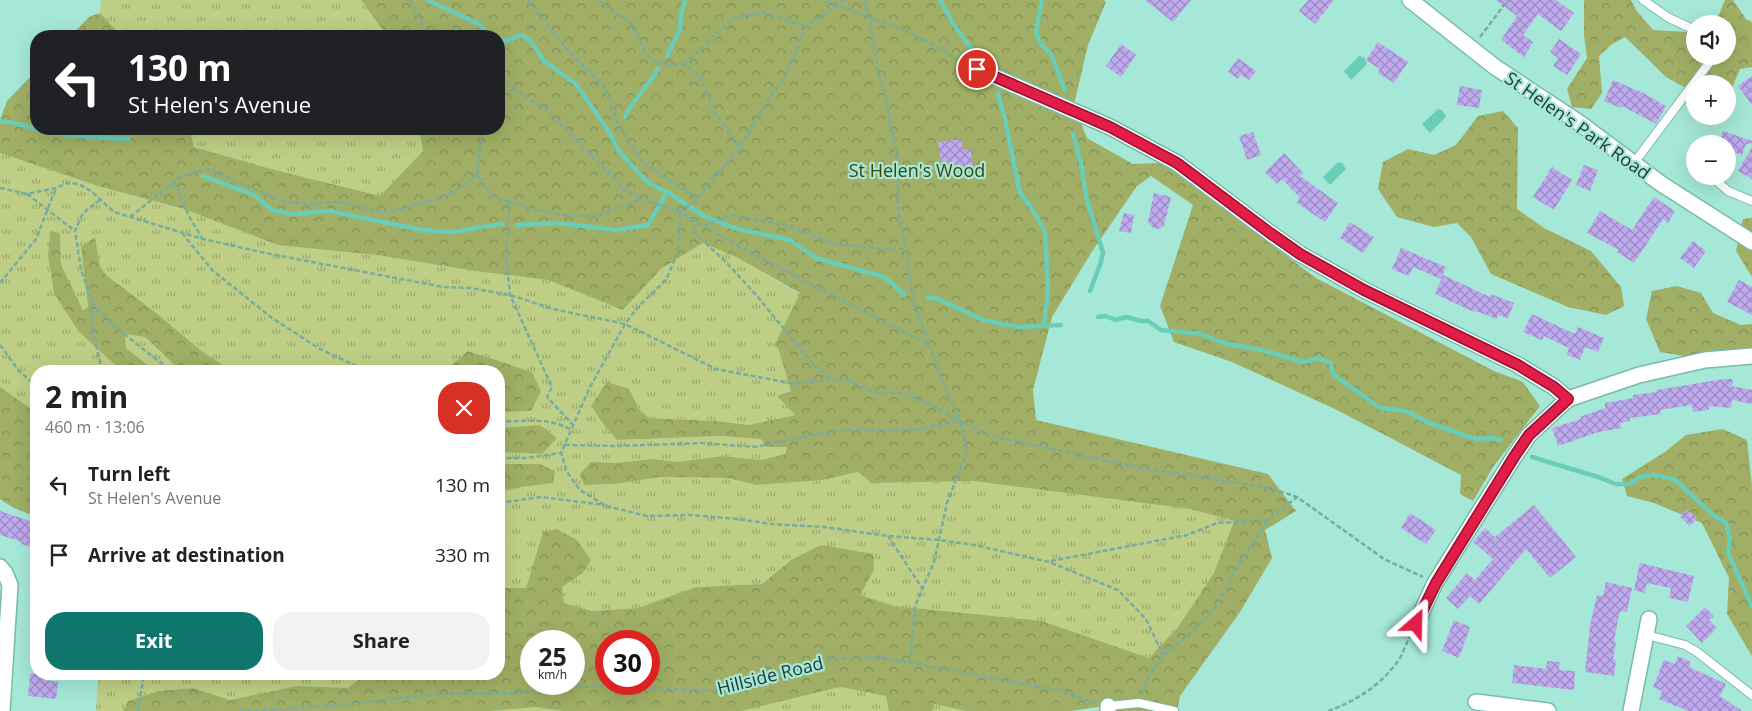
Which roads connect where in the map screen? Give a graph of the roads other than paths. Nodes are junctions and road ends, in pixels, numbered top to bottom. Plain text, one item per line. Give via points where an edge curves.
1 (1410, 0) edge
2 (1643, 0) edge
3 (1686, 26) edge
4 (1708, 65) edge
5 (977, 69) road end
6 (1634, 163) junction
7 (1721, 185) edge
8 (1752, 201) edge
9 (1752, 242) edge
10 (1752, 356) edge
11 (1568, 399) junction
12 (0, 567) edge
13 (1649, 619) dead end
14 (1416, 624) road end
15 (1647, 635) junction
16 (1752, 695) edge
17 (1476, 702) dead end
18 (1108, 708) edge
19 (1519, 709) edge
20 (2, 711) edge
21 (1174, 711) edge
22 (1548, 711) edge
23 (1631, 711) edge

1 - 6 street, St Helen's Park Road via 1496,67
2 - 3 lane
4 - 6 lane
5 - 11 street via 1110,127 1177,163 1300,254 1364,290 1518,365
6 - 9 street, St Helen's Park Road
7 - 8 lane
10 - 11 street via 1705,360 1639,376
11 - 14 street via 1529,435 1436,583
12 - 20 street via 10,585
13 - 15 street
15 - 16 lane via 1685,645
15 - 23 street
17 - 19 street
18 - 21 lane via 1139,703
19 - 22 street

